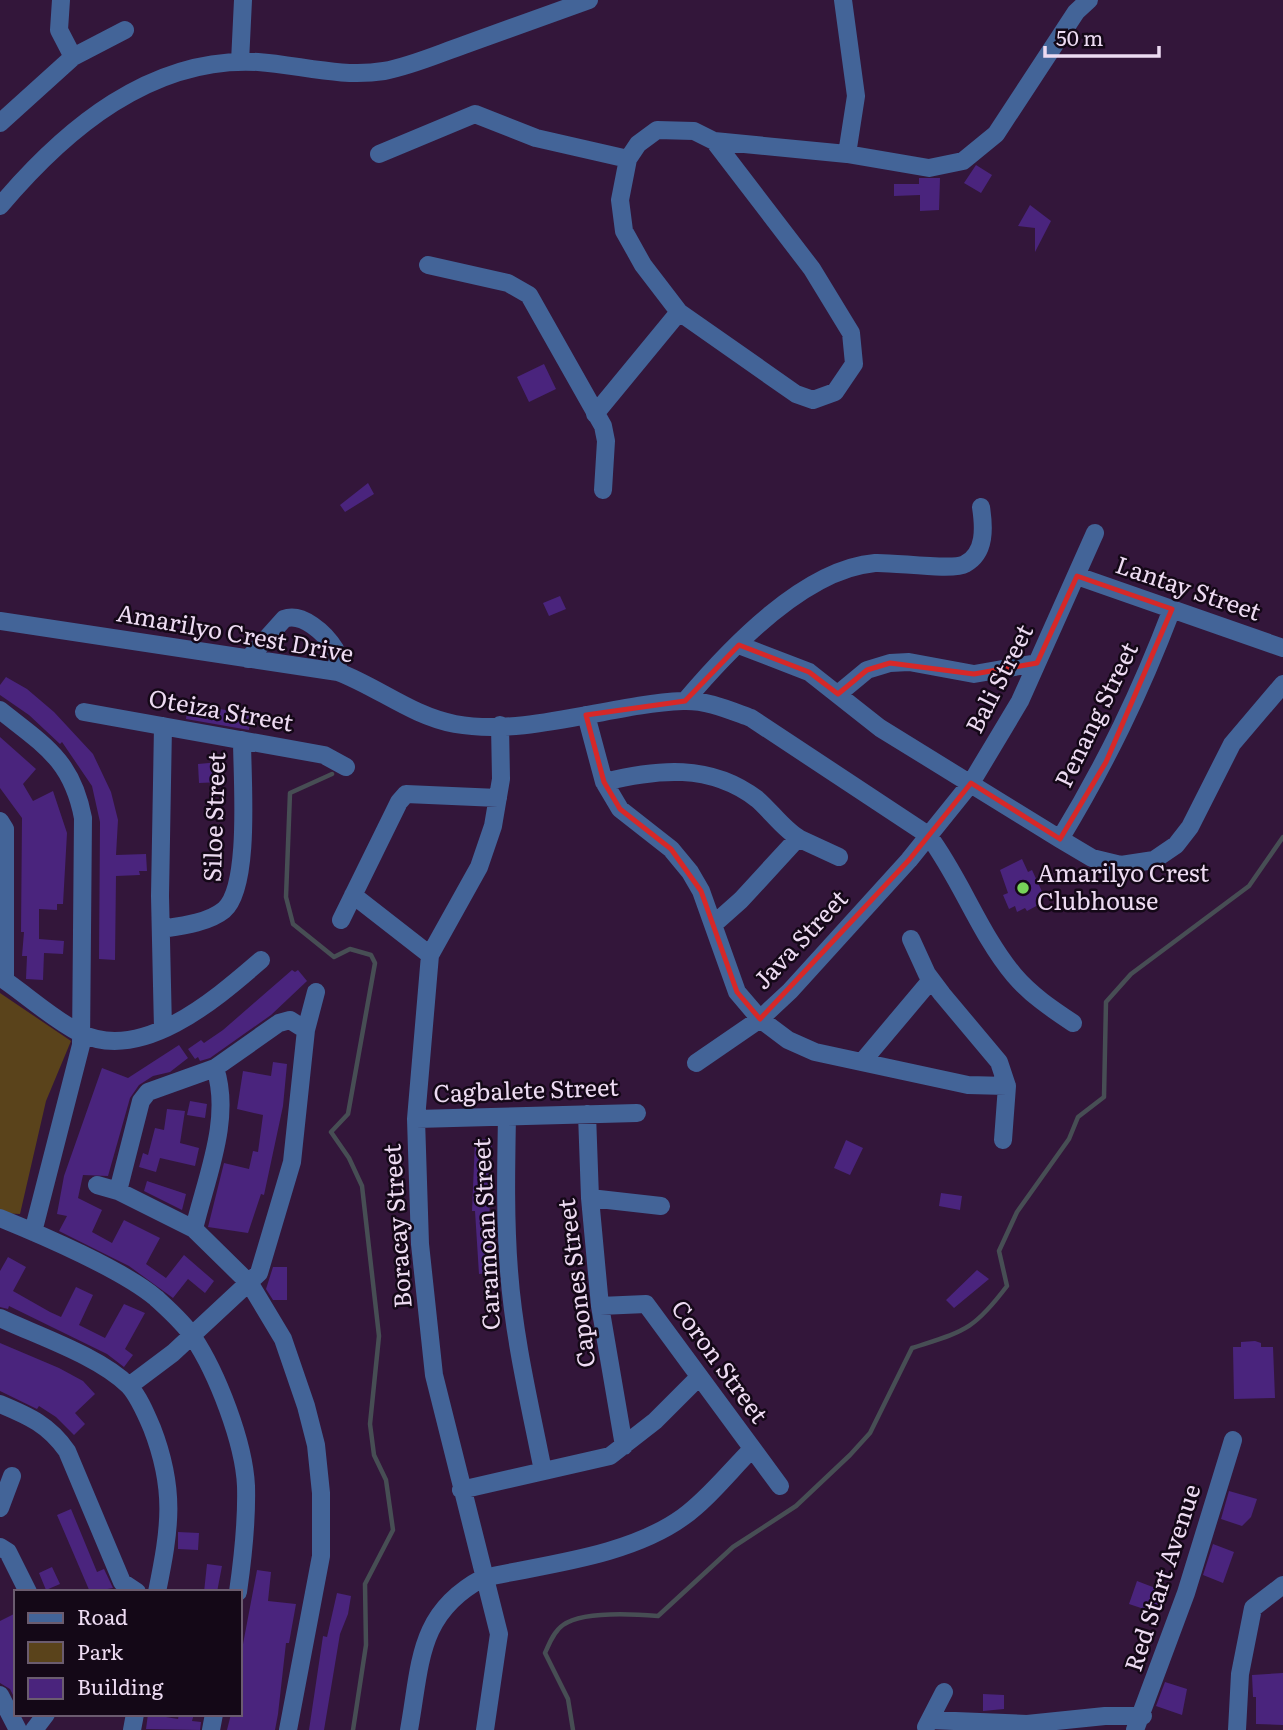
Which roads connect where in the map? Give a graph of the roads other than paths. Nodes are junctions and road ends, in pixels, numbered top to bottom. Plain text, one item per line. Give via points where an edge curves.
1 (61, 0) edge
2 (243, 0) edge
3 (589, 0) edge
4 (843, 0) edge
5 (1089, 0) edge
6 (125, 30) dead end
7 (73, 57) junction
8 (240, 62) junction
9 (0, 123) edge
10 (714, 141) junction
11 (379, 154) dead end
12 (848, 154) junction
13 (628, 159) junction
14 (0, 206) edge
15 (428, 265) dead end
16 (679, 312) junction
17 (595, 414) junction
18 (603, 490) dead end
19 (981, 507) dead end
20 (1095, 533) dead end
21 (1076, 576) junction
22 (1172, 609) junction
23 (0, 621) edge
24 (738, 645) junction
25 (1283, 648) edge
26 (248, 659) junction
27 (1037, 663) junction
28 (338, 672) junction
29 (1283, 684) edge
30 (838, 694) junction
31 (685, 701) junction
32 (0, 710) edge
33 (84, 712) dead end
34 (586, 715) junction
35 (500, 725) junction
36 (163, 726) junction
37 (242, 740) junction
38 (346, 767) dead end
39 (604, 782) junction
40 (971, 783) junction
41 (498, 798) junction
42 (0, 821) edge
43 (928, 835) junction
44 (798, 838) junction
45 (1060, 839) junction
46 (839, 857) dead end
47 (354, 895) junction
48 (341, 920) dead end
49 (714, 924) junction
50 (162, 929) junction
51 (911, 939) dead end
52 (430, 955) junction
53 (261, 960) dead end
54 (3, 979) edge
55 (931, 980) junction
56 (316, 992) dead end
57 (760, 1019) junction
58 (1073, 1023) dead end
59 (163, 1029) junction
60 (306, 1030) junction
61 (82, 1034) junction
62 (862, 1062) junction
63 (696, 1063) dead end
64 (215, 1068) junction
65 (1007, 1086) junction
66 (637, 1113) dead end
67 (587, 1114) junction
68 (507, 1116) junction
69 (416, 1119) junction
70 (1003, 1140) dead end
71 (97, 1185) dead end
72 (118, 1191) junction
73 (590, 1198) junction
74 (661, 1206) dead end
75 (0, 1218) edge
76 (194, 1228) junction
77 (33, 1232) junction
78 (250, 1284) junction
79 (600, 1306) junction
80 (0, 1318) edge
81 (192, 1335) junction
82 (699, 1377) junction
83 (129, 1386) junction
84 (0, 1404) edge
85 (1233, 1440) dead end
86 (624, 1446) junction
87 (752, 1449) junction
88 (543, 1471) junction
89 (12, 1476) dead end
90 (780, 1486) dead end
91 (461, 1490) junction
92 (0, 1508) edge
93 (0, 1548) edge
94 (483, 1578) junction
95 (1283, 1585) edge
96 (27, 1590) edge
97 (134, 1590) edge
98 (157, 1590) edge
99 (238, 1590) edge
100 (944, 1692) dead end
101 (0, 1695) edge
102 (1139, 1723) edge
103 (927, 1725) edge
104 (1026, 1727) edge
105 (18, 1730) edge
106 (288, 1730) edge
107 (409, 1730) edge
108 (485, 1730) edge
109 (1237, 1730) edge

1 - 7 street via 59,30
2 - 8 street
3 - 8 street via 383,71 340,74
4 - 12 street via 856,96
5 - 12 street via 1076,12 996,134 963,161 929,168
6 - 7 street
7 - 9 street
8 - 14 street via 202,64 173,73 99,111 28,173
10 - 12 street
10 - 13 street via 694,131 657,130 638,144
10 - 16 street via 837,308 851,333 853,364 835,392 813,400 796,394
11 - 13 street via 475,114 536,138
13 - 16 street via 620,200 624,231
15 - 17 street via 508,282 529,295
16 - 17 street
17 - 18 street via 606,441
19 - 24 street via 985,533 975,557 963,566 874,563 829,575
20 - 21 street, Bali Street
21 - 22 street, Lantay Street
21 - 27 street, Bali Street
22 - 25 street, Lantay Street
22 - 45 street, Penang Street via 1144,683 1106,762
23 - 26 street, Amarilyo Crest Drive
24 - 30 street via 808,672
24 - 31 street
26 - 28 street, Amarilyo Crest Drive
26 - 28 street via 292,616 302,618 335,650
27 - 30 street via 974,674 890,663 867,670
27 - 40 street, Bali Street via 1007,727
28 - 35 street, Amarilyo Crest Drive via 425,715 456,724
29 - 45 street via 1232,744 1190,827 1176,845 1154,860 1121,865 1092,858
30 - 40 street via 880,727
31 - 34 street, Amarilyo Crest Drive
31 - 43 street, Amarilyo Crest Drive via 719,706 751,718
32 - 61 street via 58,758 78,789 83,818
33 - 36 street, Oteiza Street
34 - 35 street, Amarilyo Crest Drive
34 - 39 street
35 - 41 street, Boracay Street
36 - 37 street, Oteiza Street
36 - 50 street
37 - 38 street, Oteiza Street via 324,755
37 - 50 street, Siloe Street via 241,873 236,895 223,911
39 - 44 street via 667,771 696,772 734,784
39 - 49 street via 620,809 671,849 690,872
40 - 43 street, Bali Street
40 - 45 street
41 - 47 street via 406,794
41 - 52 street, Boracay Street via 494,826 479,867
42 - 54 street via 5,829
43 - 57 street, Java Street
43 - 58 street, Amarilyo Crest Drive via 1014,975 1039,1000
44 - 46 street
44 - 49 street
47 - 48 street
47 - 52 street
49 - 57 street via 737,992
50 - 59 street
51 - 55 street
52 - 69 street, Boracay Street
53 - 59 street via 194,1014
54 - 61 street
55 - 62 street
55 - 65 street via 999,1062
56 - 60 street
57 - 62 street via 788,1041
57 - 63 street, Java Street
59 - 61 street via 134,1038
60 - 64 street via 290,1020 279,1023
60 - 78 street via 292,1162 266,1257
61 - 77 street
62 - 65 street via 968,1085
64 - 72 street via 148,1092 141,1101
64 - 76 street via 223,1091 221,1113
65 - 70 street
66 - 67 street, Cagbalete Street
67 - 68 street, Cagbalete Street
67 - 73 street, Capones Street
68 - 69 street, Cagbalete Street
68 - 88 street, Caramoan Street via 509,1273
69 - 91 street, Boracay Street via 420,1244 434,1375
71 - 72 street
72 - 76 street
73 - 74 street
73 - 79 street, Capones Street
75 - 77 street
76 - 78 street
77 - 81 street via 154,1297
78 - 81 street
78 - 106 street via 283,1339 306,1406 321,1493 321,1556
79 - 82 street, Coron Street via 646,1304
79 - 86 street, Capones Street
80 - 83 street via 101,1366
81 - 83 street
81 - 99 street via 217,1383 246,1484
82 - 86 street
82 - 87 street, Coron Street
83 - 98 street via 145,1411 166,1465 168,1540
84 - 97 street via 40,1421 68,1451 122,1582
85 - 102 street, Red Start Avenue
86 - 88 street via 610,1456
87 - 90 street, Coron Street
87 - 94 street via 685,1516 659,1533 633,1544
88 - 91 street
89 - 92 street
91 - 94 street, Boracay Street
93 - 96 street via 8,1552
94 - 107 street via 455,1598 425,1636
94 - 108 street, Boracay Street via 499,1634
95 - 109 street via 1253,1608 1240,1675
100 - 103 street
101 - 105 street
102 - 104 street via 1105,1716
103 - 104 street

